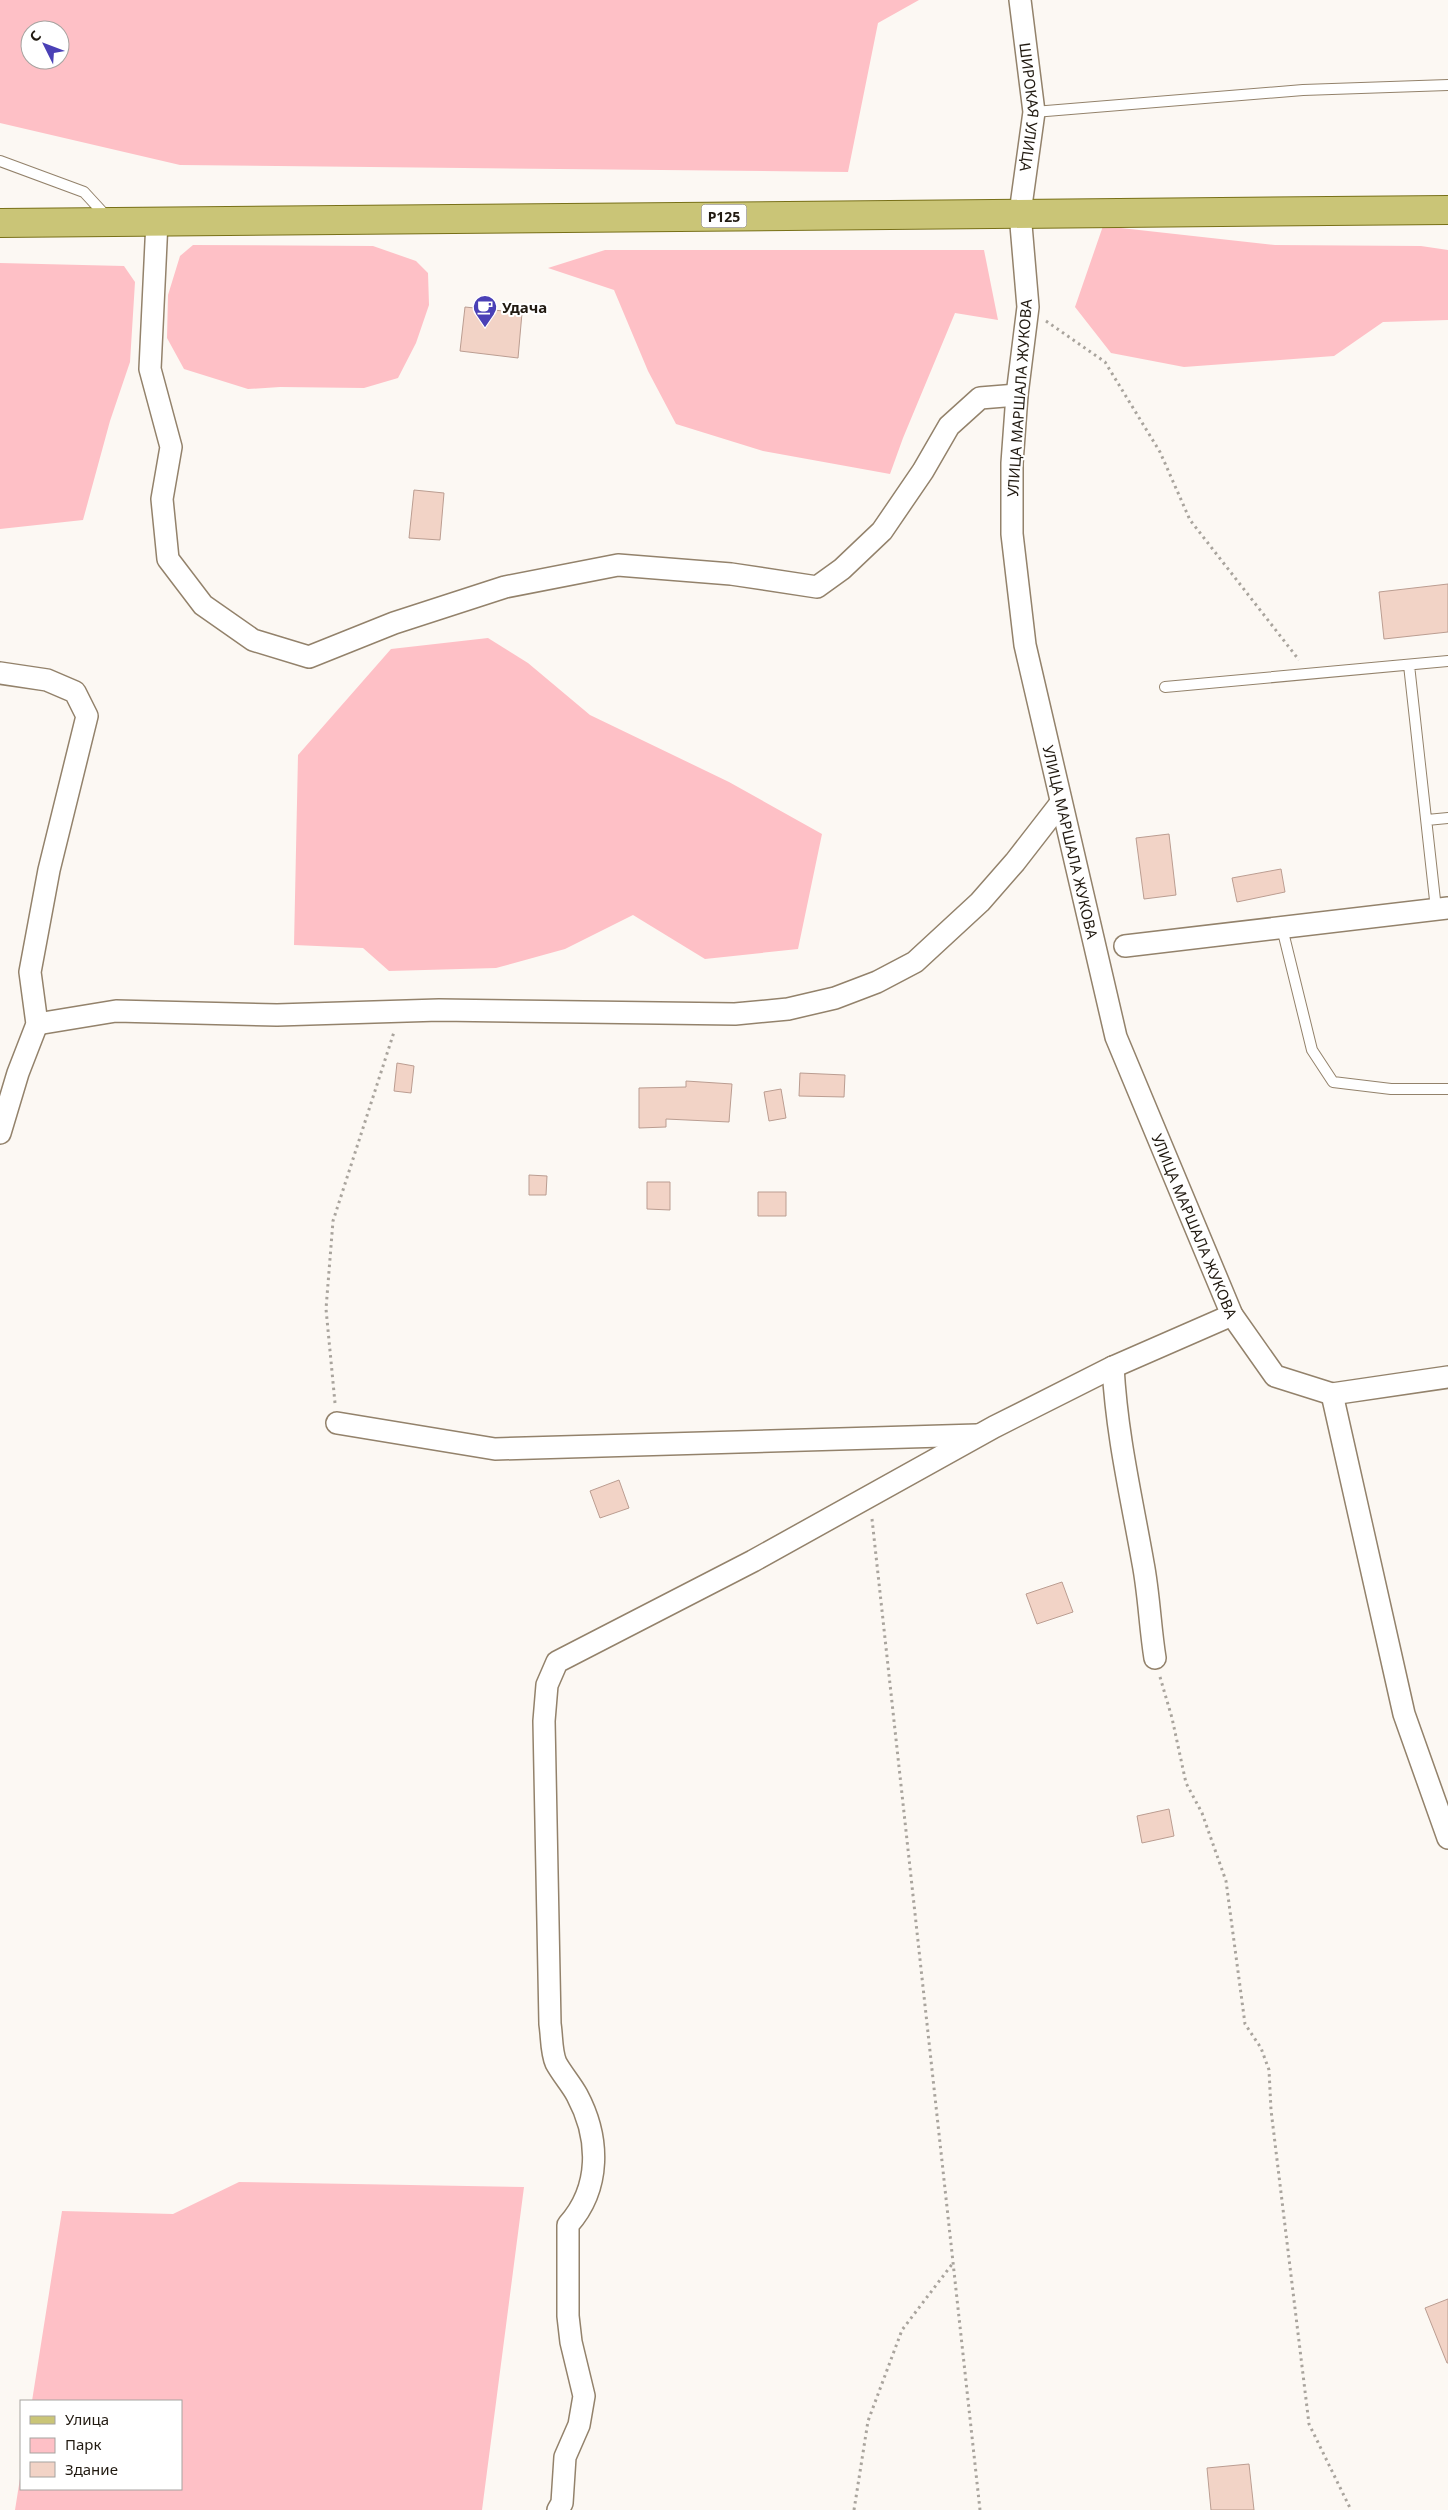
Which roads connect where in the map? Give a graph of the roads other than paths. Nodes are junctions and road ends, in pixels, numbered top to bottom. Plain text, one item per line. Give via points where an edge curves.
1 (1020, 0) edge
2 (1448, 85) edge
3 (1034, 112) junction
4 (0, 161) edge
5 (1448, 210) edge
6 (1020, 213) junction
7 (112, 222) junction
8 (156, 222) junction
9 (0, 223) edge
10 (1017, 395) junction
11 (1448, 661) edge
12 (1409, 665) junction
13 (0, 673) edge
14 (1165, 687) dead end
15 (1060, 804) junction
16 (1448, 818) edge
17 (1426, 820) junction
18 (1442, 908) edge
19 (1282, 928) junction
20 (1125, 946) dead end
21 (37, 1024) junction
22 (1448, 1089) edge
23 (0, 1134) edge
24 (1232, 1315) junction
25 (1113, 1367) junction
26 (1448, 1377) edge
27 (1332, 1394) junction
28 (337, 1423) road end
29 (981, 1435) junction
30 (1155, 1658) road end
31 (1448, 1838) edge
32 (558, 2510) edge

1 - 3 street, ШИРОКАЯ УЛИЦА
2 - 3 lane via 1303,90
3 - 6 street, ШИРОКАЯ УЛИЦА
4 - 7 lane via 84,192
5 - 6 main road, Р125
6 - 8 main road, Р125
6 - 10 street, УЛИЦА МАРШАЛА ЖУКОВА via 1028,307
7 - 8 main road, Р125
7 - 9 main road, Р125
8 - 10 street via 150,369 171,447 162,498 168,558 203,604 253,640 309,657 394,623 506,587 618,565 731,574 817,587 882,531 949,426 980,398
10 - 15 street, УЛИЦА МАРШАЛА ЖУКОВА via 1012,463 1012,534 1025,645
11 - 12 lane
12 - 14 lane
12 - 17 lane
13 - 21 street via 46,680 75,692 87,716 49,870 30,972
15 - 21 street via 1016,862 980,902 923,956 877,982 835,998 788,1009 735,1014 401,1011 277,1015 116,1011
15 - 24 street, УЛИЦА МАРШАЛА ЖУКОВА via 1116,1037
16 - 17 lane
17 - 18 lane
18 - 19 street
19 - 20 street
19 - 22 lane via 1312,1050 1334,1082 1391,1089
21 - 23 street
24 - 25 street
24 - 27 street, УЛИЦА МАРШАЛА ЖУКОВА via 1275,1376
25 - 29 street
25 - 30 street via 1116,1416 1144,1565
26 - 27 street
27 - 31 street via 1404,1714
28 - 29 street via 495,1449
29 - 32 street via 753,1561 580,1648 557,1662 547,1685 544,1721 550,2024 555,2061 585,2112 594,2160 590,2188 568,2225 568,2316 584,2396 579,2425 565,2457 562,2503

